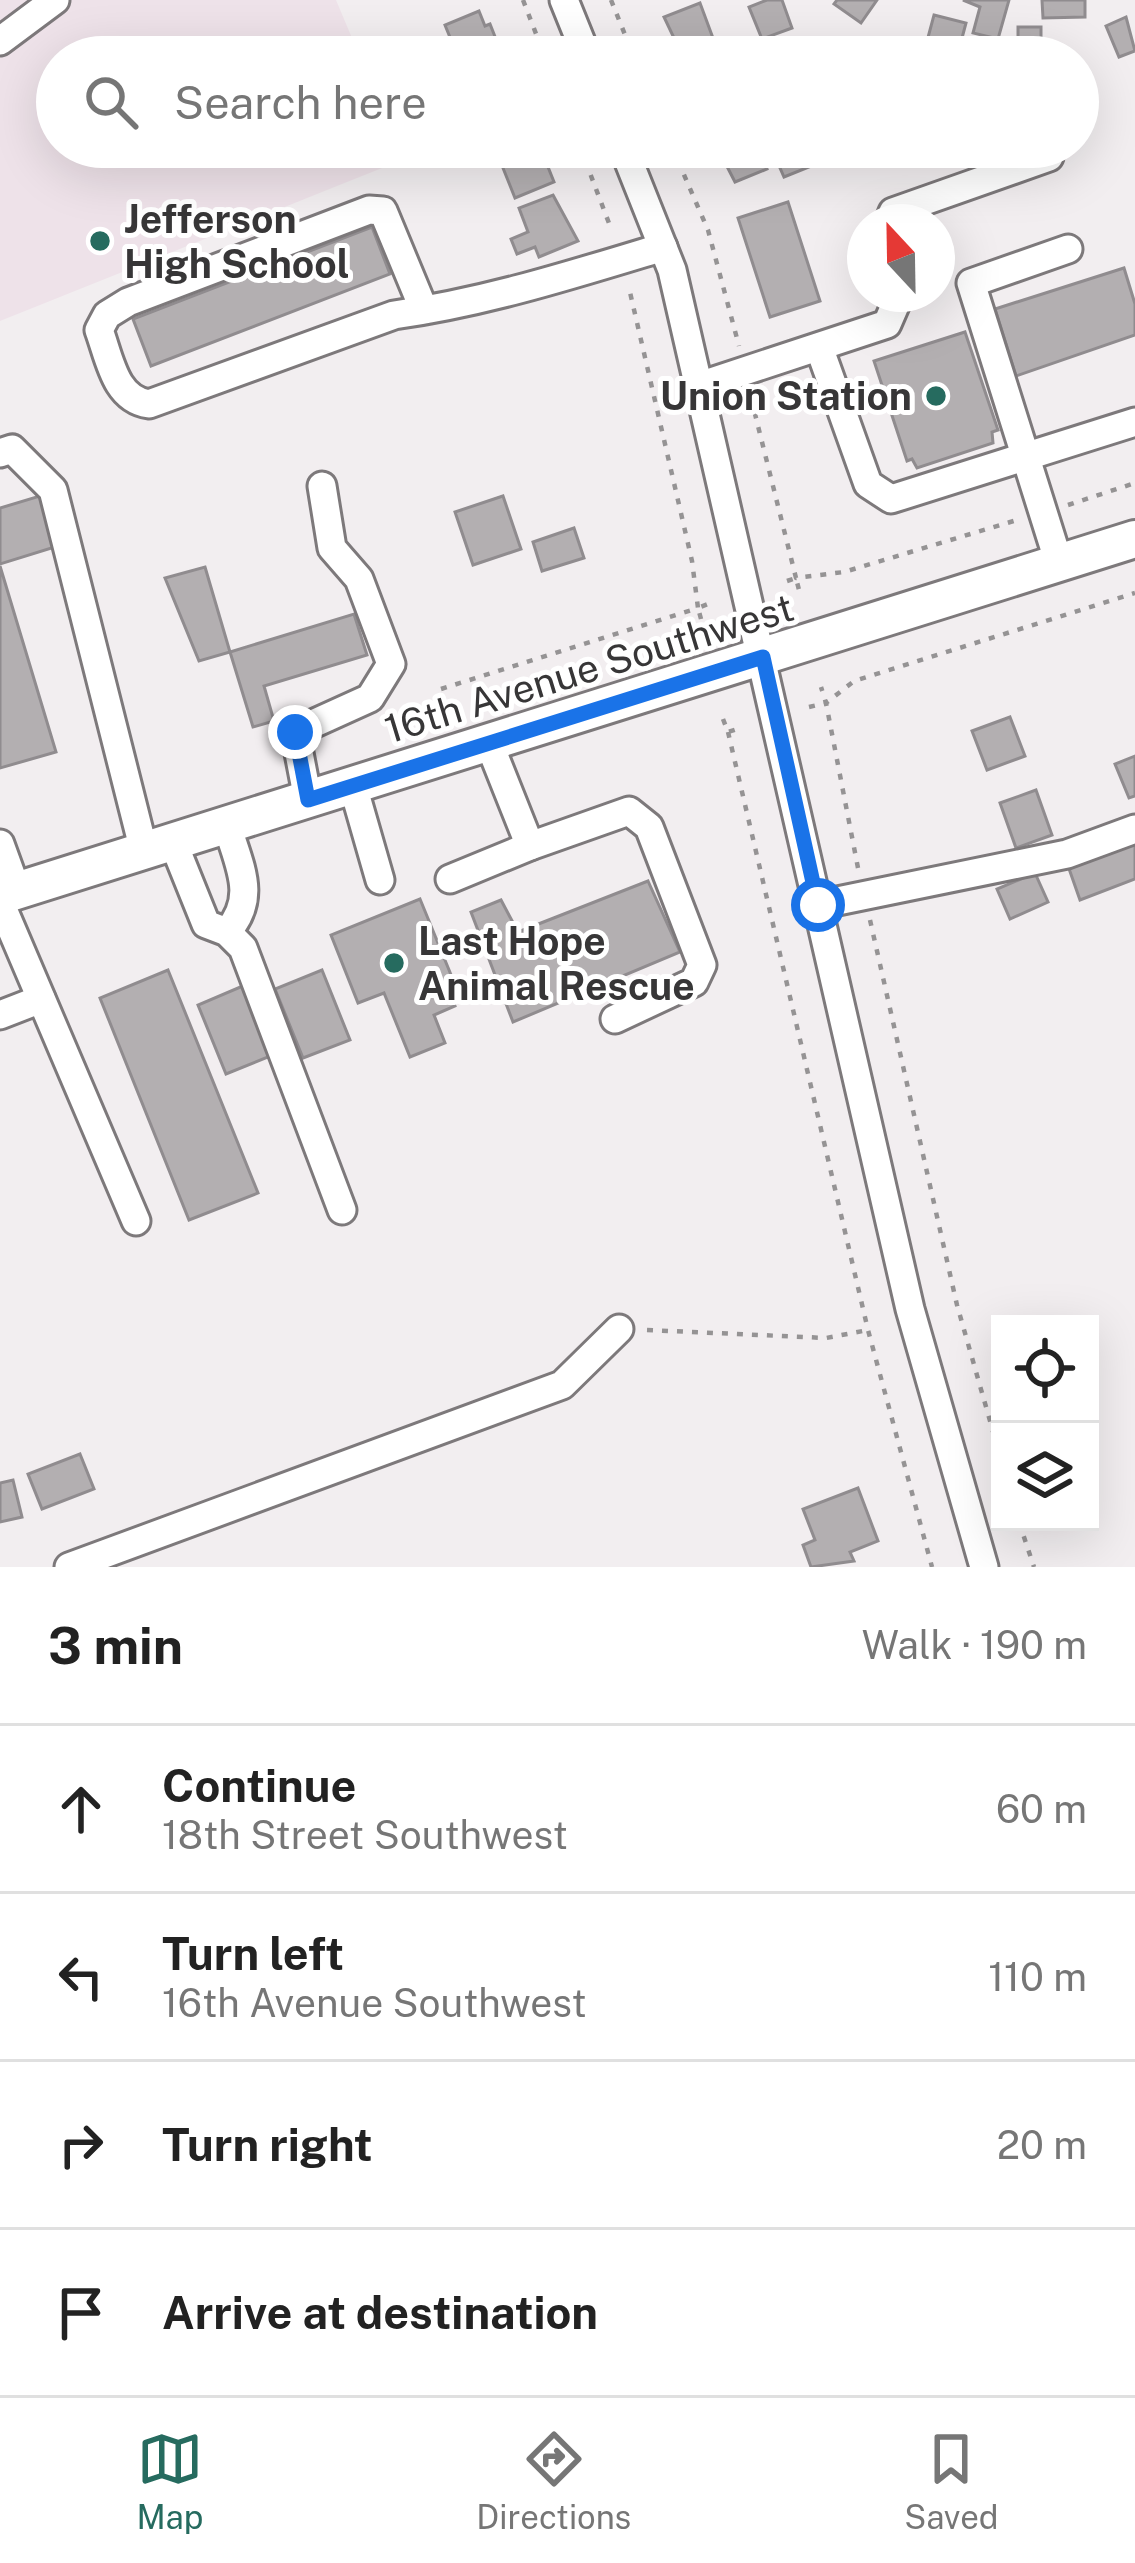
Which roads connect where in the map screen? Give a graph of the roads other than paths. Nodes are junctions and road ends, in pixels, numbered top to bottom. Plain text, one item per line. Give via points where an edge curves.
1 (55, 0) edge
2 (564, 0) edge
3 (579, 36) edge
4 (0, 41) edge
5 (631, 168) edge
6 (1018, 168) edge
7 (915, 204) edge
8 (663, 247) junction
9 (1069, 249) dead end
10 (424, 310) junction
11 (892, 312) edge
12 (819, 347) junction
13 (699, 386) junction
14 (1135, 422) edge
15 (0, 453) edge
16 (1022, 458) junction
17 (322, 485) dead end
18 (1135, 539) edge
19 (1059, 563) junction
20 (763, 657) junction
21 (489, 743) junction
22 (353, 786) junction
23 (308, 800) junction
24 (227, 825) junction
25 (1135, 829) edge
26 (0, 844) edge
27 (530, 846) junction
28 (158, 847) junction
29 (450, 879) dead end
30 (380, 880) dead end
31 (6, 897) edge
32 (818, 905) junction
33 (227, 932) junction
34 (41, 999) junction
35 (0, 1015) edge
36 (615, 1019) dead end
37 (342, 1210) dead end
38 (136, 1221) dead end
39 (619, 1329) road end
40 (69, 1567) edge
41 (984, 1567) edge

1 - 4 street
2 - 3 street
5 - 8 street
6 - 7 street
8 - 10 street
8 - 13 street
9 - 16 street via 971,283
10 - 10 street via 149,404 133,402 120,387 99,330 128,302 369,210 383,211 393,225
11 - 12 street via 887,324
12 - 13 street
12 - 16 street via 868,484 891,499
13 - 20 street
14 - 16 street
15 - 28 street via 12,449 53,490
16 - 19 street
17 - 23 street via 332,548 359,579 391,664 370,698 295,732
18 - 19 main road, 16th Avenue Southwest
19 - 20 main road, 16th Avenue Southwest
20 - 21 main road, 16th Avenue Southwest
20 - 32 street
21 - 22 main road, 16th Avenue Southwest
21 - 27 street
22 - 23 main road, 16th Avenue Southwest
22 - 30 street
23 - 24 main road, 16th Avenue Southwest
24 - 28 main road, 16th Avenue Southwest
24 - 33 street via 248,893
25 - 32 street via 1067,854
26 - 31 street
27 - 29 street
27 - 36 street via 629,811 649,827 703,965 694,982
28 - 31 main road, 16th Avenue Southwest
28 - 33 street via 206,924
31 - 34 street
32 - 41 street via 910,1309
33 - 37 street via 243,948
34 - 35 street
34 - 38 street
39 - 40 street via 562,1385

